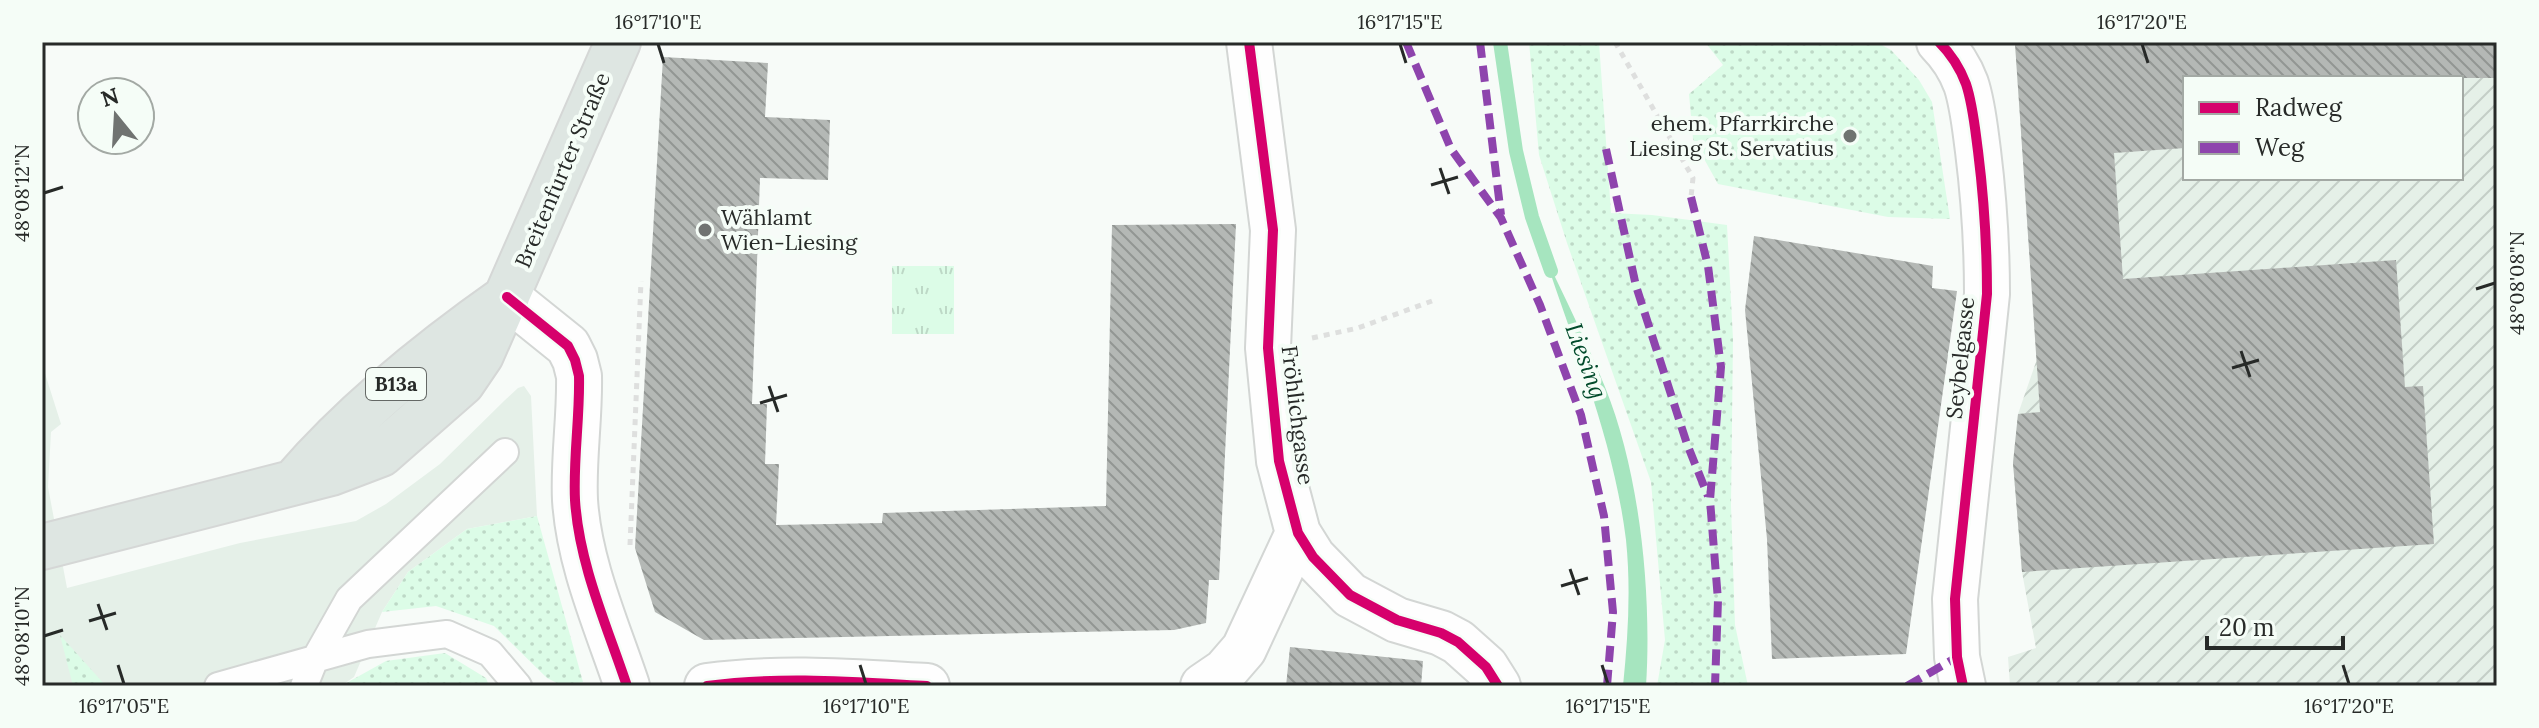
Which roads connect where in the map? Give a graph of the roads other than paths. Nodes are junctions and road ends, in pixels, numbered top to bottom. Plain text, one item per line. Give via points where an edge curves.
1 (618, 42) edge
2 (1249, 42) edge
3 (1939, 42) edge
4 (507, 297) junction
5 (505, 452) dead end
6 (1298, 533) junction
7 (50, 545) edge
8 (314, 661) junction
9 (218, 686) edge
10 (304, 686) edge
11 (518, 686) edge
12 (627, 686) edge
13 (707, 686) edge
14 (927, 686) edge
15 (1203, 686) edge
16 (1498, 686) edge
17 (1963, 686) edge

1 - 4 main road, Breitenfurter Straße
2 - 6 street, Fröhlichgasse via 1273,230 1268,348 1279,461
3 - 17 street, Seybelgasse via 1965,81 1972,106 1987,248 1987,294 1955,599
4 - 7 main road, B13a via 451,336 333,438 294,482
4 - 12 street via 568,346 575,360 579,531
5 - 8 lane via 349,599
6 - 15 street via 1244,649
6 - 16 street, Fröhlichgasse via 1350,595 1397,620 1458,642
8 - 9 lane
8 - 10 lane
8 - 11 lane via 368,644 447,634 490,653
13 - 14 street via 750,680

